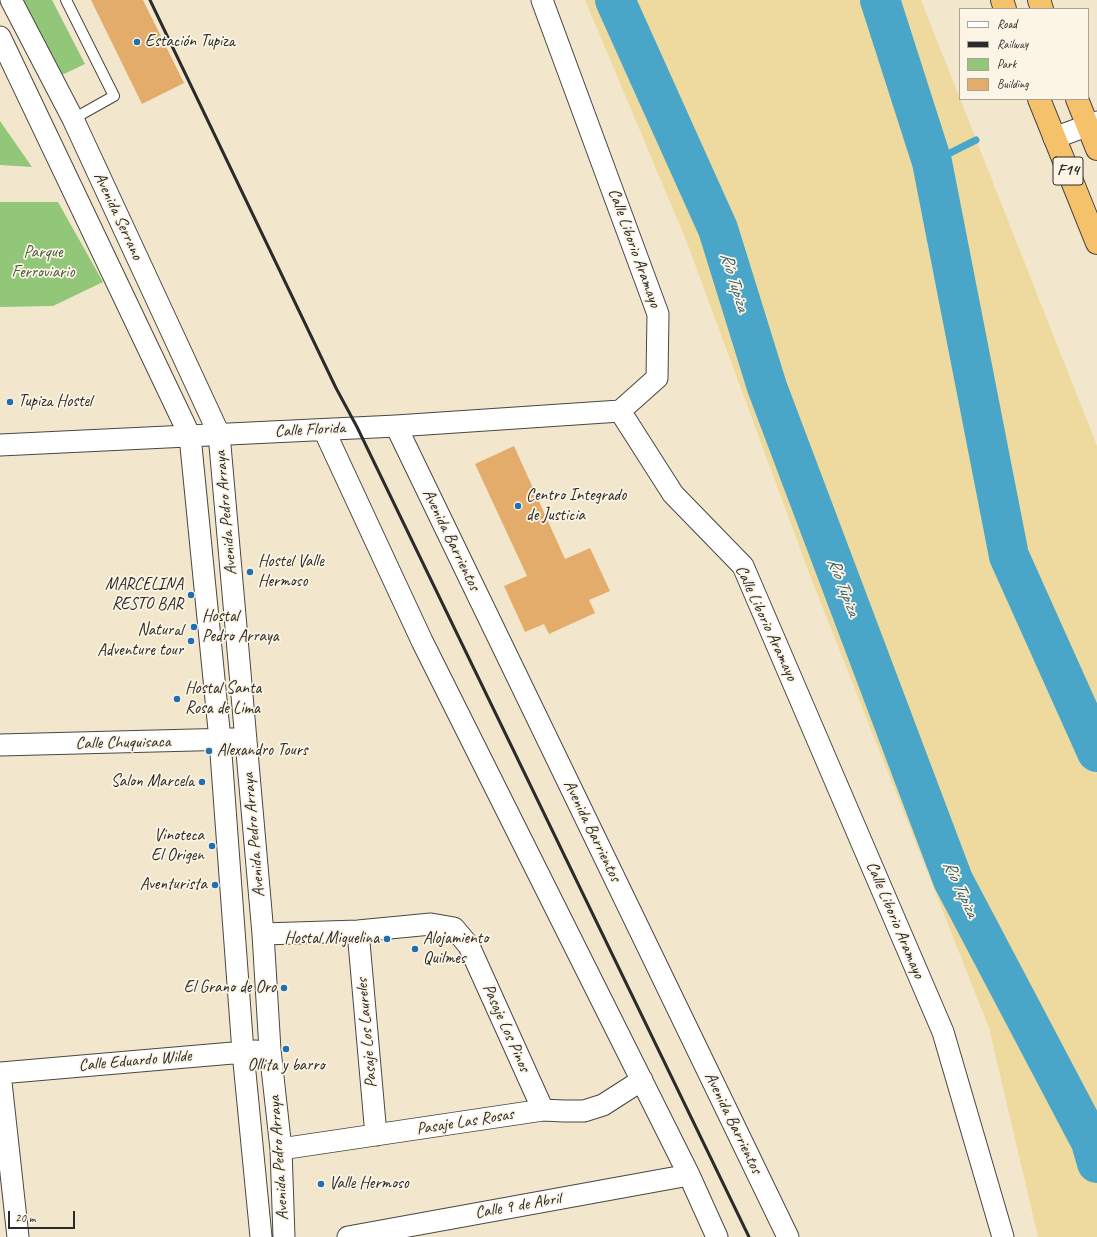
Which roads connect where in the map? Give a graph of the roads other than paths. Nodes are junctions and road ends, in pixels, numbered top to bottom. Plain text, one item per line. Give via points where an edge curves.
1 (66, 0) edge
2 (542, 0) edge
3 (8, 5) edge
4 (0, 37) edge
5 (1039, 100) edge
6 (1078, 100) edge
7 (73, 119) junction
8 (1092, 124) edge
9 (1054, 138) junction
10 (1097, 148) edge
11 (1097, 243) edge
12 (620, 411) junction
13 (396, 426) junction
14 (324, 430) junction
15 (219, 434) junction
16 (190, 436) junction
17 (0, 445) edge
18 (245, 738) junction
19 (220, 740) junction
20 (0, 745) edge
21 (358, 931) junction
22 (263, 934) junction
23 (270, 1050) junction
24 (243, 1052) junction
25 (0, 1073) edge
26 (642, 1080) junction
27 (543, 1110) junction
28 (376, 1135) junction
29 (281, 1149) junction
30 (689, 1175) junction
31 (18, 1237) edge
32 (261, 1237) edge
33 (284, 1237) edge
34 (348, 1237) edge
35 (717, 1237) edge
36 (788, 1237) edge
37 (1003, 1237) edge

1 - 7 lane via 114,96
2 - 12 street, Calle Liborio Aramayo via 658,314 657,378
3 - 7 street, Avenida Serrano
4 - 16 street, Avenida Serrano
5 - 9 highway, F14
6 - 8 highway, F14
7 - 15 street, Avenida Serrano
8 - 9 street
8 - 10 highway, F14
9 - 11 highway, F14
12 - 13 street, Calle Florida
12 - 37 street, Calle Liborio Aramayo via 673,494 743,566 943,1032
13 - 14 street, Calle Florida
13 - 36 street, Avenida Barrientos
14 - 15 street, Calle Florida
14 - 26 street via 422,641
15 - 16 street, Calle Florida
15 - 18 street, Avenida Pedro Arraya
16 - 17 street, Calle Florida
16 - 19 street, Avenida Pedro Arraya
18 - 19 street, Calle Chuquisaca
18 - 22 street, Avenida Pedro Arraya
19 - 20 street, Calle Chuquisaca
19 - 24 street, Avenida Pedro Arraya
21 - 22 street, Pasaje Los Pinos
21 - 27 street, Pasaje Los Pinos via 431,924 454,928 469,946
21 - 28 street, Pasaje Los Laureles
22 - 23 street, Avenida Pedro Arraya
23 - 24 street, Calle Eduardo Wilde
23 - 29 street, Avenida Pedro Arraya
24 - 25 street, Calle Eduardo Wilde
24 - 32 street, Avenida Pedro Arraya
25 - 31 street
26 - 27 street, Pasaje Las Rosas via 603,1105 584,1111
26 - 30 street
27 - 28 street, Pasaje Las Rosas
28 - 29 street, Pasaje Las Rosas
29 - 33 street, Avenida Pedro Arraya
30 - 34 street, Calle 9 de Abril
30 - 35 street

